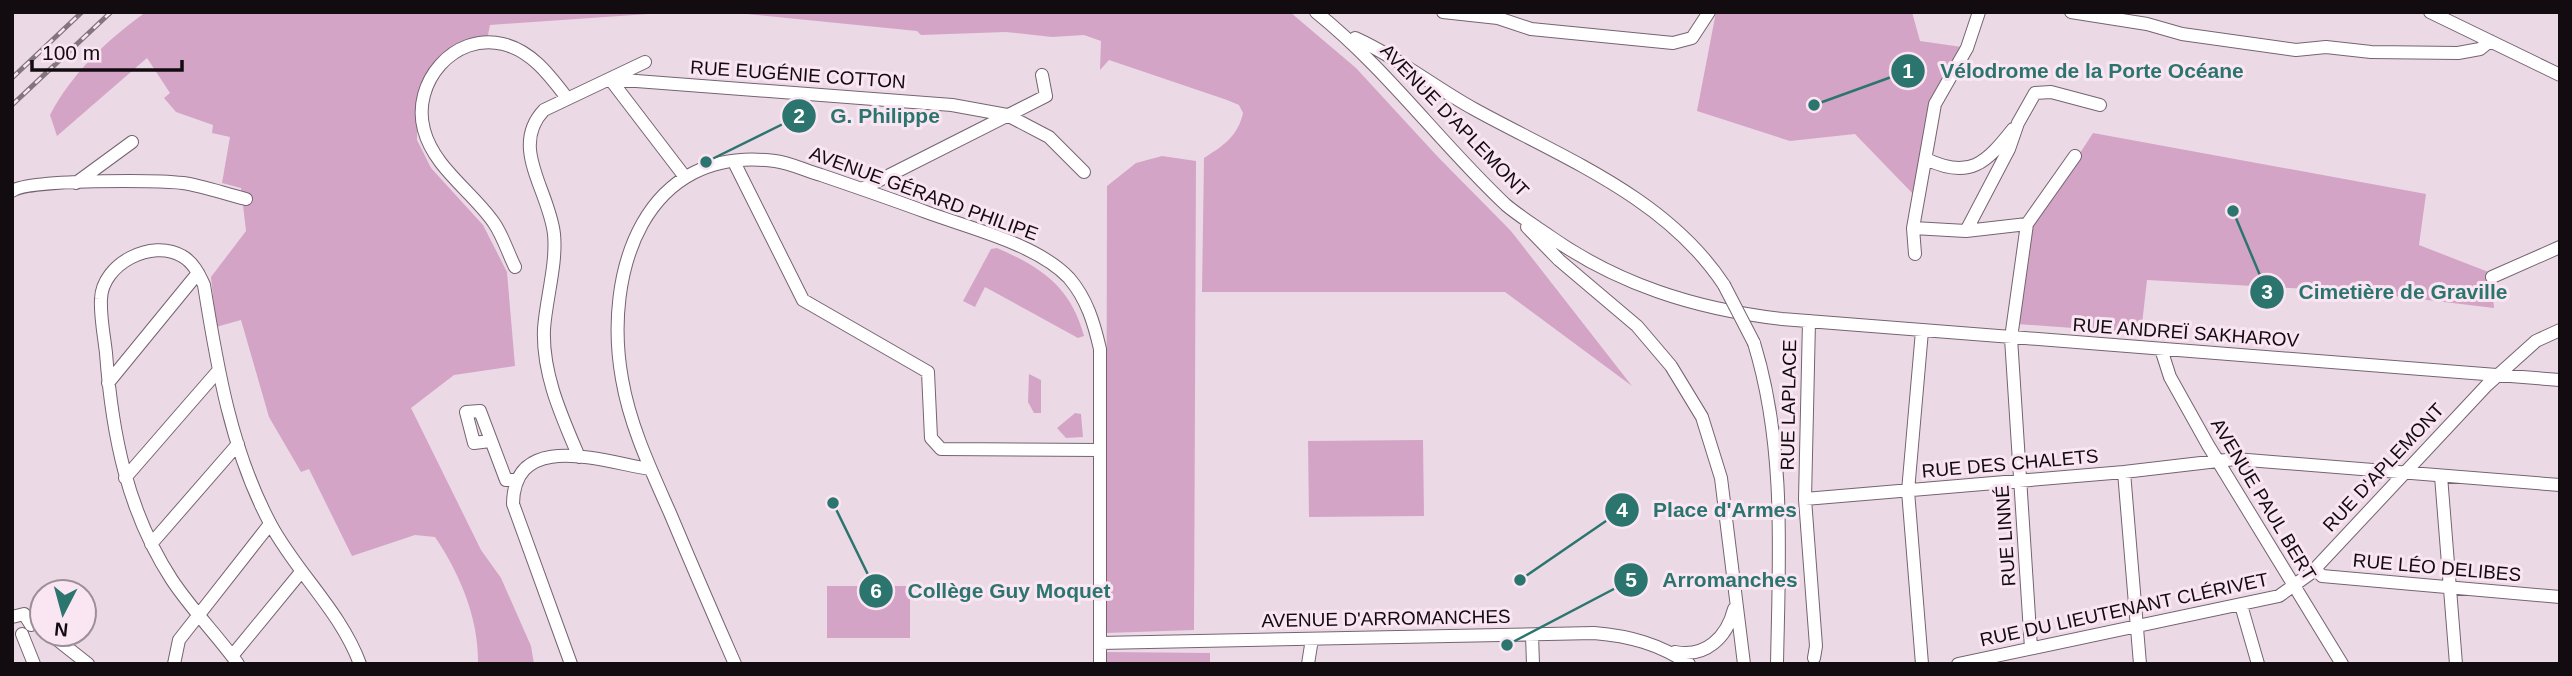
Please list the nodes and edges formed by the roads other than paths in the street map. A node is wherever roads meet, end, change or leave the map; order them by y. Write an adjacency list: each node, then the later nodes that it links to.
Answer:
1 (1316, 12): 7 (street, AVENUE D'APLEMONT)
2 (1443, 12): 3 (street)
3 (1709, 12)
4 (1979, 12): 19 (street)
5 (2071, 12): 8 (street)
6 (2430, 12): 8 (street)
7 (1342, 33): 27 (street, AVENUE D'APLEMONT); 81 (street, bridge)
8 (2490, 41): 11 (street)
9 (645, 62): 12 (street)
10 (1042, 75): 15 (street)
11 (2560, 75)
12 (610, 79): 13 (street); 15 (street, RUE EUGÉNIE COTTON); 22 (street)
13 (567, 98): 33 (street); 48 (street)
14 (2100, 105): 16 (street)
15 (1007, 115): 21 (street, RUE EUGÉNIE COTTON); 24 (street)
16 (2018, 123): 19 (street); 30 (street)
17 (132, 142): 23 (street)
18 (2075, 156): 28 (street)
19 (1926, 159): 29 (street)
20 (734, 162): 22 (street, AVENUE GÉRARD PHILIPE); 24 (street, AVENUE GÉRARD PHILIPE); 47 (street)
21 (1084, 172)
22 (685, 177): 50 (street, AVENUE GÉRARD PHILIPE)
23 (75, 184): 25 (street); 26 (street)
24 (862, 189): 47 (street, AVENUE GÉRARD PHILIPE)
25 (12, 191)
26 (246, 199)
27 (1508, 206): 36 (street, AVENUE D'APLEMONT); 67 (street)
28 (2027, 224): 30 (street); 39 (street, RUE LINNÉ)
29 (1913, 228): 30 (street); 32 (street)
30 (1966, 231)
31 (2560, 247): 35 (street)
32 (1915, 254)
33 (514, 267)
34 (198, 273): 41 (street); 44 (street); 44 (street)
35 (2492, 277)
36 (1809, 321): 38 (street, RUE ANDREÏ SAKHAROV); 59 (street, RUE LAPLACE)
37 (2560, 330): 42 (street, RUE D'APLEMONT)
38 (1922, 331): 39 (street, RUE ANDREÏ SAKHAROV); 58 (street)
39 (2011, 338): 40 (street, RUE ANDREÏ SAKHAROV); 56 (street, RUE LINNÉ)
40 (2161, 349): 42 (street, RUE ANDREÏ SAKHAROV); 49 (street, AVENUE PAUL BERT)
41 (218, 371): 46 (street); 54 (street)
42 (2498, 374): 43 (street, RUE ANDREÏ SAKHAROV); 52 (street, RUE D'APLEMONT)
43 (2560, 380)
44 (108, 383): 54 (street)
45 (490, 441): 55 (street)
46 (238, 444): 60 (street); 61 (street)
47 (1100, 450): 75 (street)
48 (579, 457): 50 (street); 55 (street)
49 (2218, 461): 51 (street, RUE DES CHALETS); 52 (street, RUE DES CHALETS); 64 (street, AVENUE PAUL BERT)
50 (650, 469): 87 (street, AVENUE GÉRARD PHILIPE)
51 (2124, 472): 56 (street, RUE DES CHALETS); 71 (street)
52 (2403, 473): 53 (street, RUE DES CHALETS); 62 (street, RUE D'APLEMONT)
53 (2441, 476): 57 (street, RUE DES CHALETS); 65 (street)
54 (125, 478): 61 (street)
55 (516, 481): 86 (street)
56 (2021, 481): 58 (street, RUE DES CHALETS); 77 (street, RUE LINNÉ)
57 (2560, 485)
58 (1908, 491): 59 (street, RUE DES CHALETS); 93 (street)
59 (1805, 499): 79 (street, RUE LAPLACE)
60 (270, 524): 63 (street); 70 (street)
61 (152, 544): 70 (street)
62 (2315, 569): 64 (street, RUE D'APLEMONT); 65 (street, RUE LÉO DELIBES)
63 (301, 572): 80 (street); 85 (street)
64 (2296, 586): 68 (street, RUE DU LIEUTENANT CLÉRIVET); 97 (street, AVENUE PAUL BERT)
65 (2450, 588): 66 (street, RUE LÉO DELIBES); 98 (street)
66 (2560, 597)
67 (1737, 602): 78 (street, AVENUE D'ARROMANCHES); 92 (street)
68 (2241, 605): 71 (street, RUE DU LIEUTENANT CLÉRIVET); 96 (street)
69 (13, 615): 72 (street)
70 (198, 616): 80 (street); 84 (street)
71 (2137, 626): 77 (street, RUE DU LIEUTENANT CLÉRIVET); 95 (street)
72 (27, 629): 82 (street)
73 (1532, 635): 74 (street, AVENUE D'ARROMANCHES); 78 (street, AVENUE D'ARROMANCHES); 90 (street)
74 (1312, 639): 75 (street, AVENUE D'ARROMANCHES); 89 (street)
75 (1100, 643): 88 (street)
76 (68, 648): 83 (street)
77 (2031, 648): 94 (street, RUE DU LIEUTENANT CLÉRIVET)
78 (1670, 651): 91 (street, AVENUE D'ARROMANCHES)
79 (1814, 658)
80 (235, 660)
81 (1779, 662)
82 (34, 664)
83 (88, 664)
84 (174, 664)
85 (360, 664)
86 (571, 664)
87 (735, 664)
88 (1100, 664)
89 (1308, 664)
90 (1533, 664)
91 (1689, 664)
92 (1744, 664)
93 (1922, 664)
94 (1958, 664)
95 (2140, 664)
96 (2258, 664)
97 (2342, 664)
98 (2456, 664)

